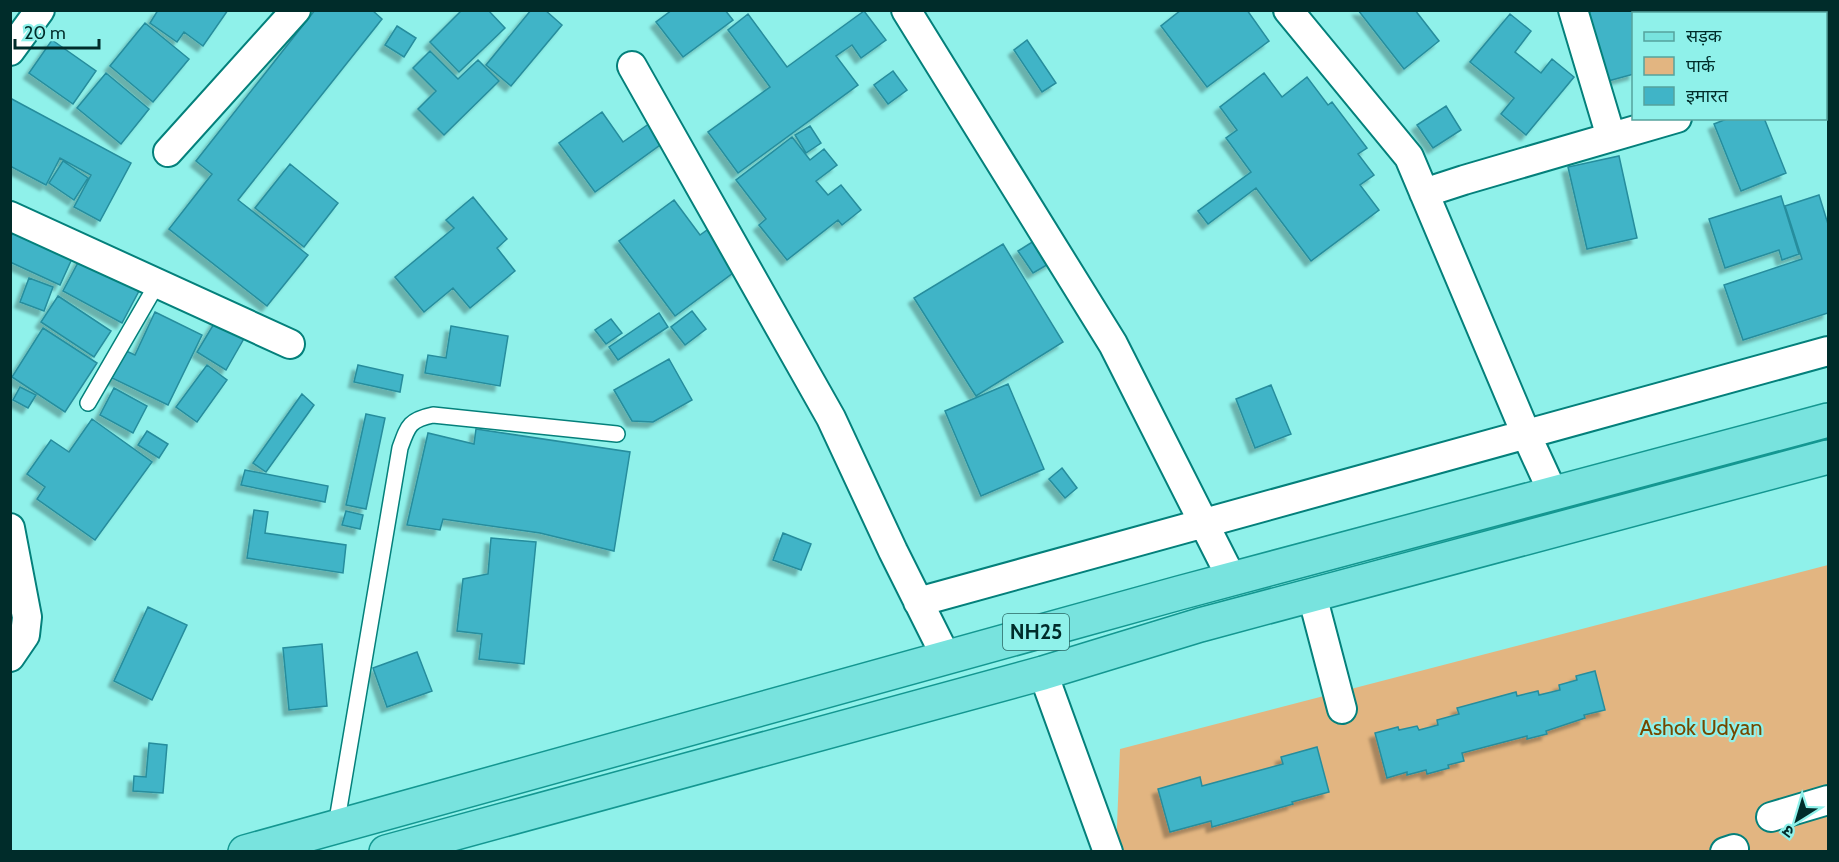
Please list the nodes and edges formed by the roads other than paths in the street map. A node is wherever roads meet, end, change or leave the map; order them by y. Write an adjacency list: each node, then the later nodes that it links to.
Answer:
1 (40, 10): 6 (street)
2 (296, 10): 10 (street)
3 (906, 10): 22 (street)
4 (1288, 10): 11 (street)
5 (1573, 10): 9 (street)
6 (10, 51)
7 (632, 66): 26 (street)
8 (1670, 120): 9 (street)
9 (1611, 137): 11 (street)
10 (168, 152)
11 (1424, 193): 19 (street)
12 (10, 216): 13 (street)
13 (157, 284): 14 (street); 16 (lane)
14 (290, 344)
15 (1828, 351): 19 (street)
16 (88, 403)
17 (1828, 420): 21 (main road, NH25)
18 (617, 434): 33 (lane)
19 (1526, 434): 21 (street); 22 (street)
20 (1828, 457): 25 (main road, NH25)
21 (1553, 493): 24 (main road, NH25)
22 (1203, 524): 24 (street); 26 (street)
23 (10, 528): 27 (street)
24 (1232, 579): 28 (main road, NH25)
25 (1312, 595): 29 (main road, NH25); 30 (street)
26 (918, 602): 28 (street)
27 (10, 657)
28 (946, 657): 33 (main road, NH25)
29 (1043, 673): 35 (main road, NH25); 36 (street)
30 (1342, 709)
31 (1828, 800): 32 (street)
32 (1771, 816)
33 (336, 826): 34 (main road, NH25)
34 (244, 852)
35 (386, 852)
36 (1108, 852)

